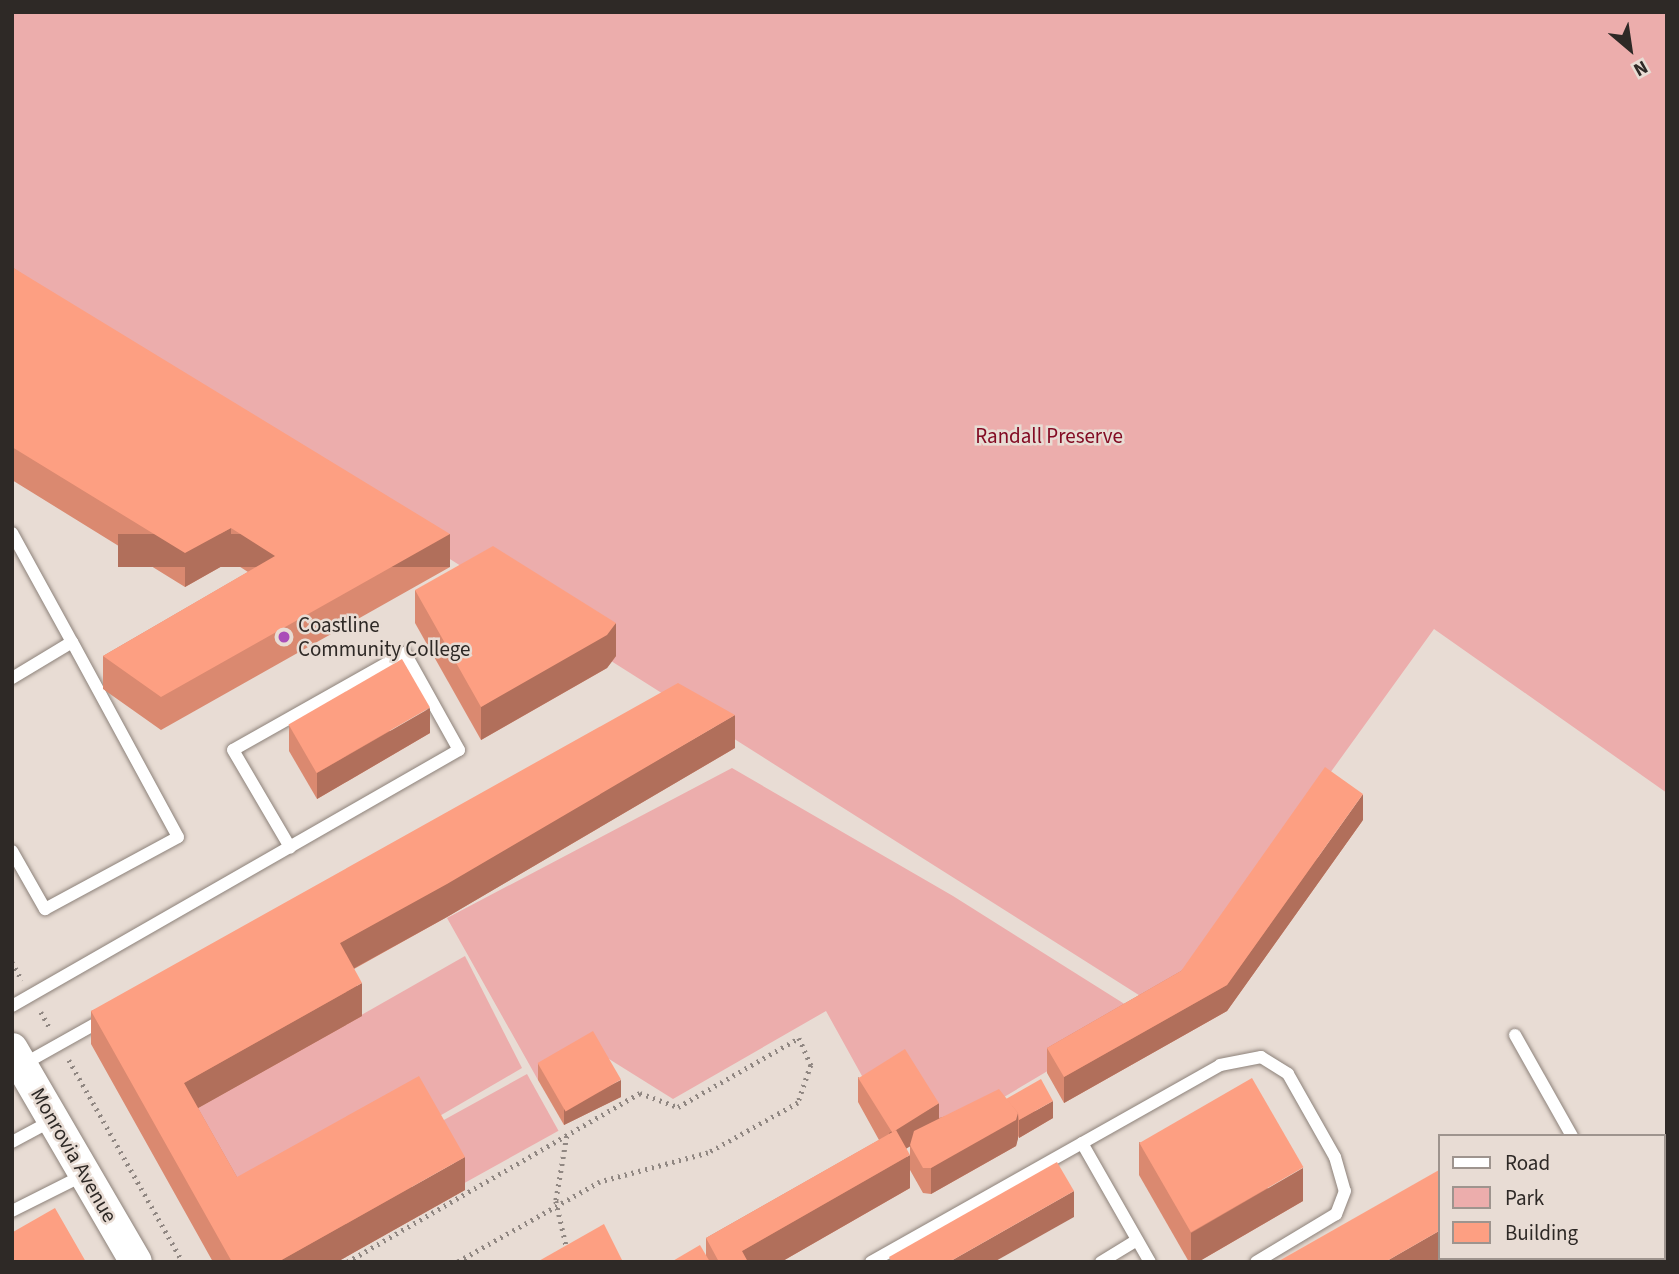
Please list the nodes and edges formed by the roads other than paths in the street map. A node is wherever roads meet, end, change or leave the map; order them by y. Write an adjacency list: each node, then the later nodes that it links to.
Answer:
1 (12, 533): 2 (lane)
2 (72, 642): 3 (lane); 5 (lane)
3 (12, 678)
4 (290, 847): 4 (lane); 6 (lane)
5 (12, 851)
6 (12, 1006)
7 (120, 1010): 9 (lane)
8 (1515, 1035): 11 (lane)
9 (17, 1057): 10 (street, Monrovia Avenue)
10 (54, 1120): 12 (lane); 14 (street, Monrovia Avenue)
11 (1571, 1134)
12 (12, 1142)
13 (1082, 1143): 16 (lane); 18 (lane); 21 (lane)
14 (85, 1174): 15 (lane); 17 (street, Monrovia Avenue)
15 (12, 1211)
16 (1138, 1240): 19 (lane); 20 (lane)
17 (136, 1262)
18 (871, 1262)
19 (1101, 1262)
20 (1150, 1262)
21 (1256, 1262)

